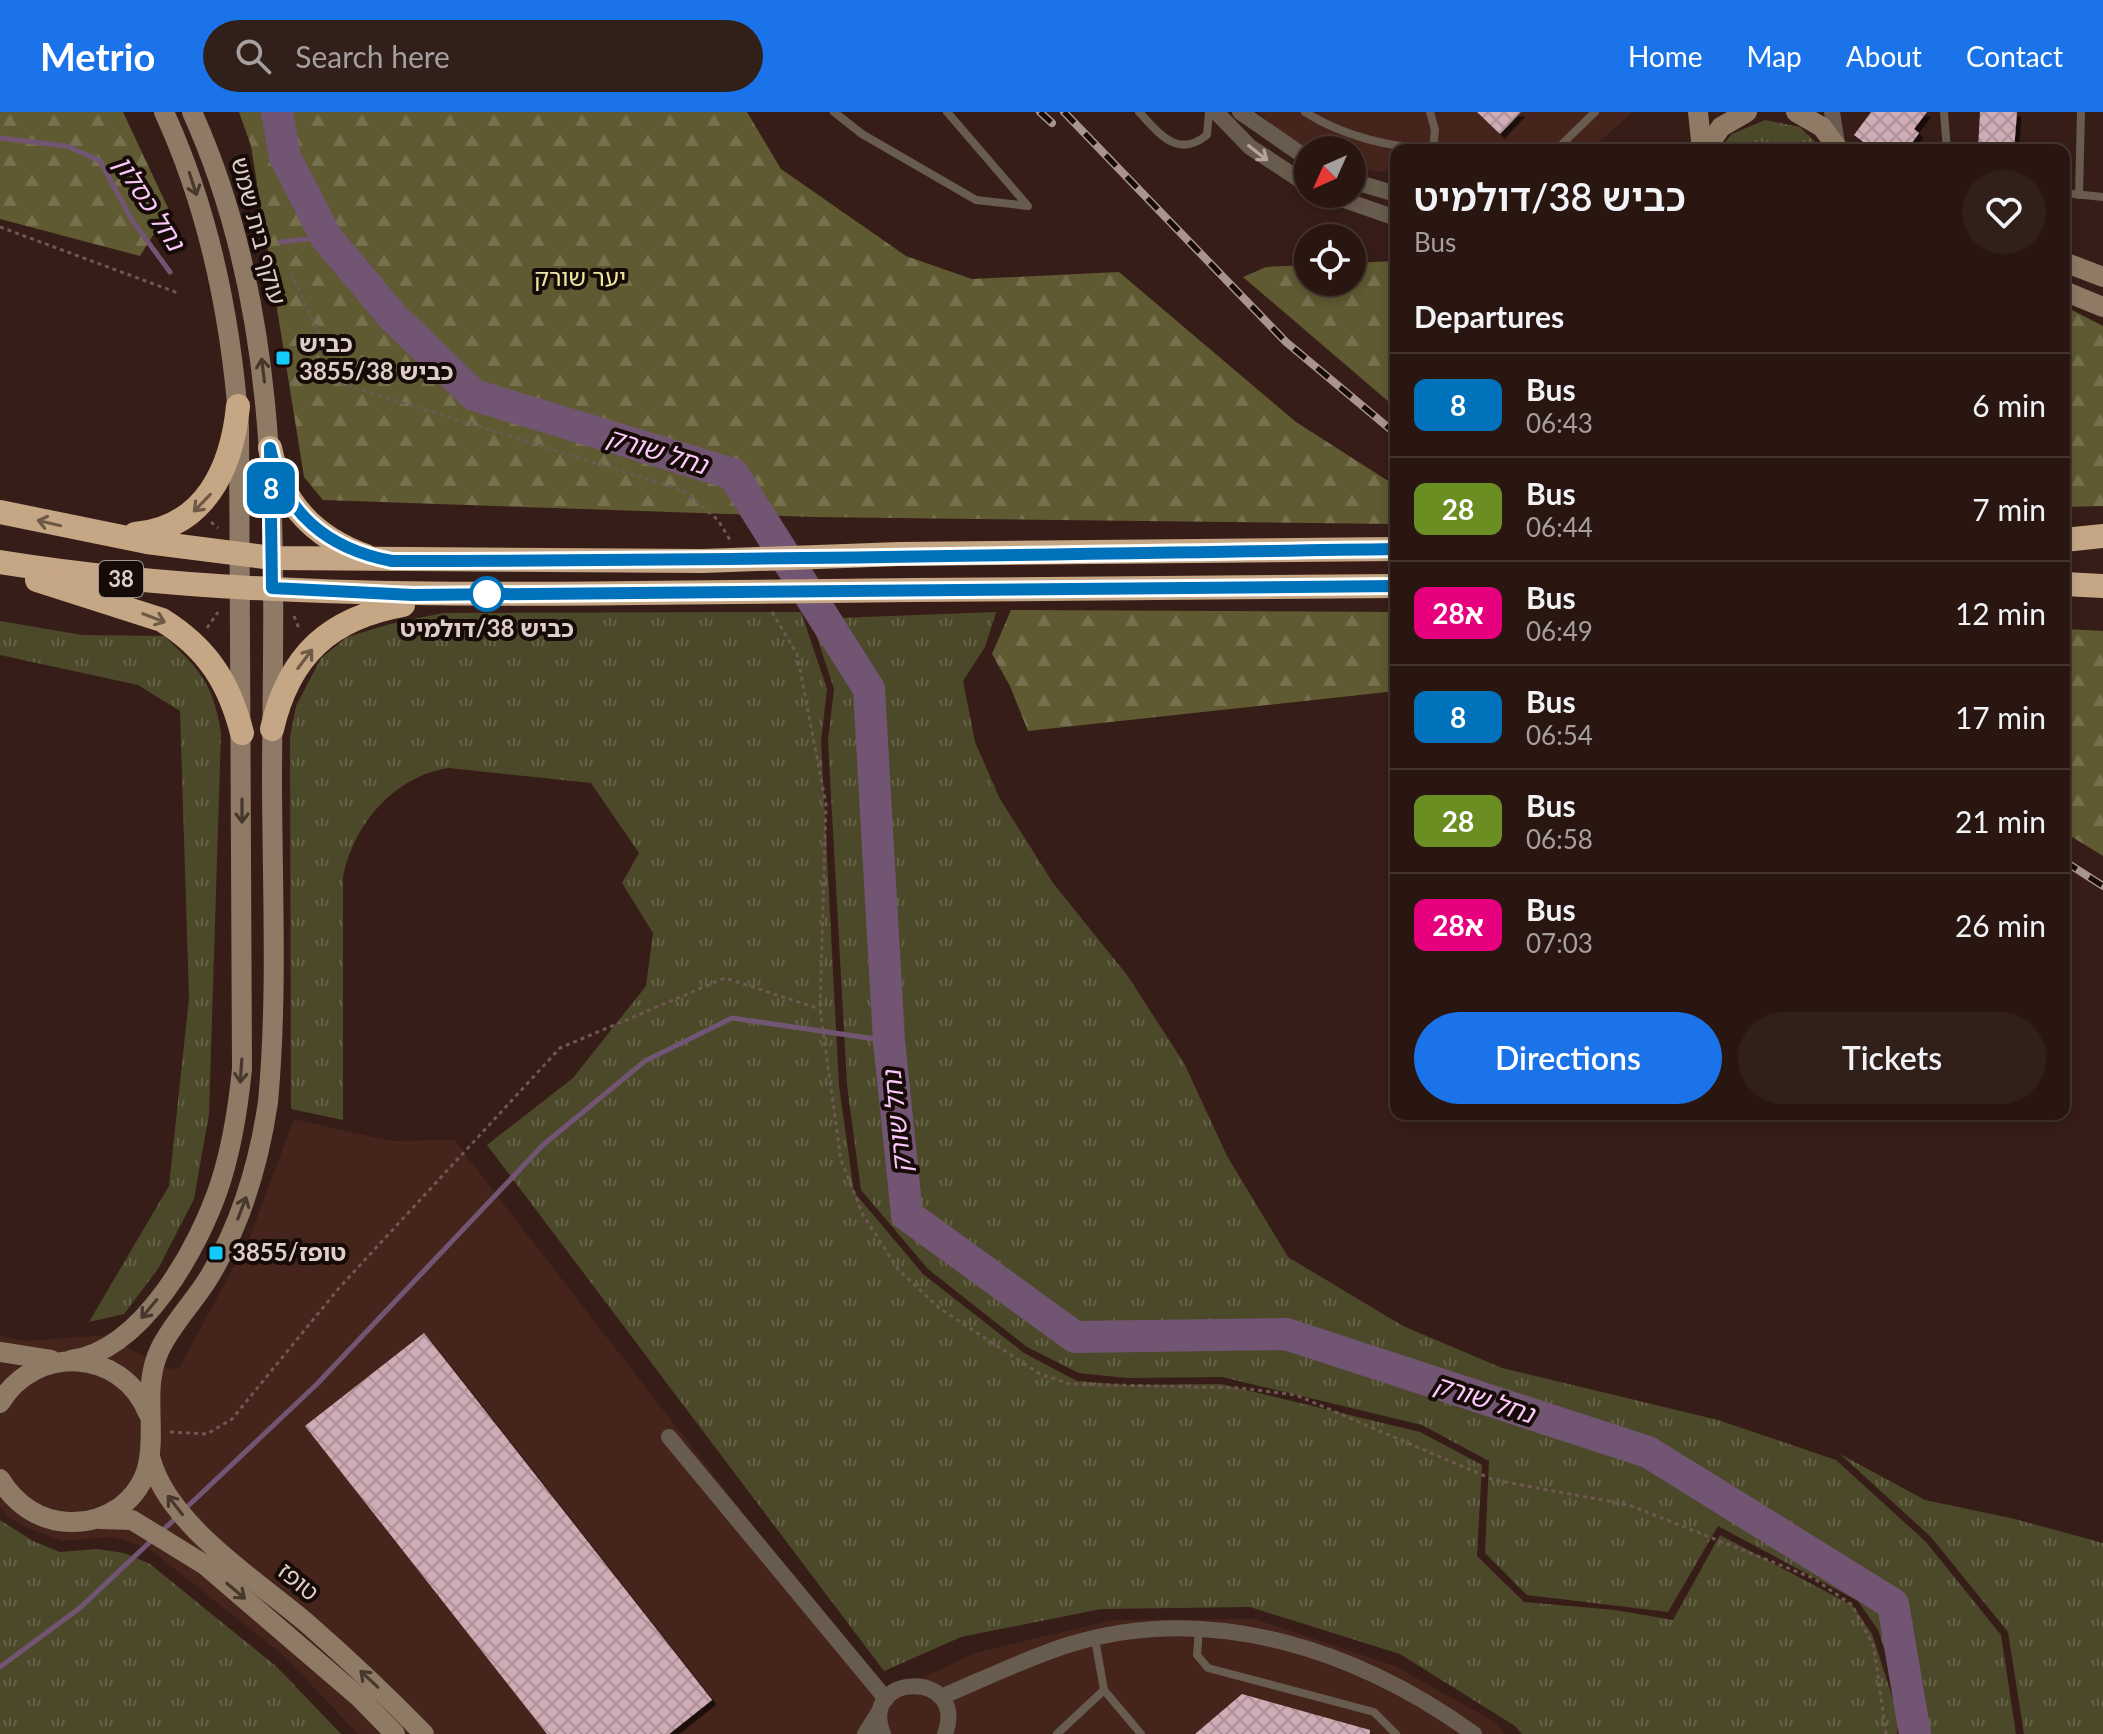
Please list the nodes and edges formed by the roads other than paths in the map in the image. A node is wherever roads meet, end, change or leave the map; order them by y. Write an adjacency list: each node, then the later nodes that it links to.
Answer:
1 (164, 112): 39 (street, עוקף בית שמש, one-way to 39)
2 (192, 112): 40 (street, עוקף בית שמש, one-way to 2)
3 (834, 112): 4 (lane)
4 (947, 112)
5 (1139, 112): 6 (lane)
6 (1209, 112)
7 (1216, 112): 27 (street, one-way to 27)
8 (1240, 112): 26 (street)
9 (1305, 112): 18 (lane)
10 (1430, 112): 19 (lane)
11 (1595, 112): 20 (lane)
12 (1698, 112): 21 (street)
13 (1747, 112): 22 (street)
14 (1796, 112): 23 (street)
15 (1832, 112): 24 (street)
16 (1944, 112): 25 (lane)
17 (2081, 112): 31 (lane)
18 (1400, 144)
19 (1434, 144)
20 (1562, 144)
21 (1702, 144)
22 (1708, 144)
23 (1835, 144)
24 (1838, 144)
25 (1947, 144)
26 (1294, 149)
27 (1294, 176)
28 (1366, 185): 29 (street)
29 (1390, 192)
30 (2070, 194): 31 (lane)
31 (2079, 195): 32 (lane)
32 (2103, 197)
33 (1366, 208): 34 (street)
34 (1390, 216)
35 (2070, 264): 36 (street)
36 (2103, 277)
37 (2070, 293): 38 (street)
38 (2103, 307)
39 (238, 406): 42 (highway, one-way to 42); 48 (street, עוקף בית שמש)
40 (270, 448): 49 (street, עוקף בית שמש); 50 (highway)
41 (0, 512): 42 (highway, 38, one-way to 41)
42 (98, 533): 48 (highway, 38)
43 (2103, 536): 44 (highway)
44 (2070, 541)
45 (2070, 543): 46 (highway)
46 (2103, 546)
47 (1390, 549): 50 (highway, 38, bridge)
48 (242, 555): 49 (highway, 38); 52 (street, עוקף בית שמש)
49 (272, 558): 50 (highway, 38); 54 (street, עוקף בית שמש)
50 (392, 561)
51 (0, 565): 52 (highway, 38); 57 (highway, one-way to 57)
52 (242, 586): 54 (highway, 38); 57 (street, עוקף בית שמש)
53 (1390, 586): 55 (highway, 38, bridge)
54 (272, 588): 55 (highway, 38); 56 (street, עוקף בית שמש)
55 (456, 595): 56 (highway, one-way to 55)
56 (272, 729): 61 (street, עוקף בית שמש, one-way to 56)
57 (242, 733): 59 (street, עוקף בית שמש, one-way to 59)
58 (0, 1352): 59 (street)
59 (65, 1360): 60 (street, עוקף בית שמש); 61 (street)
60 (0, 1403)
61 (152, 1429): 63 (street, עוקף בית שמש)
62 (669, 1437): 70 (street)
63 (151, 1460): 65 (street); 72 (street, טופז, one-way to 63)
64 (0, 1479): 65 (street, טופז)
65 (96, 1519): 71 (street, טופז, one-way to 71)
66 (1199, 1630): 67 (street); 78 (lane); 79 (street)
67 (1095, 1639): 68 (lane); 69 (street)
68 (1104, 1690): 76 (lane); 77 (lane)
69 (941, 1697): 70 (street); 75 (street)
70 (884, 1704): 73 (street); 74 (street)
71 (395, 1734)
72 (424, 1734)
73 (865, 1734)
74 (883, 1734)
75 (945, 1734)
76 (1057, 1734)
77 (1141, 1734)
78 (1396, 1734)
79 (1474, 1734)

